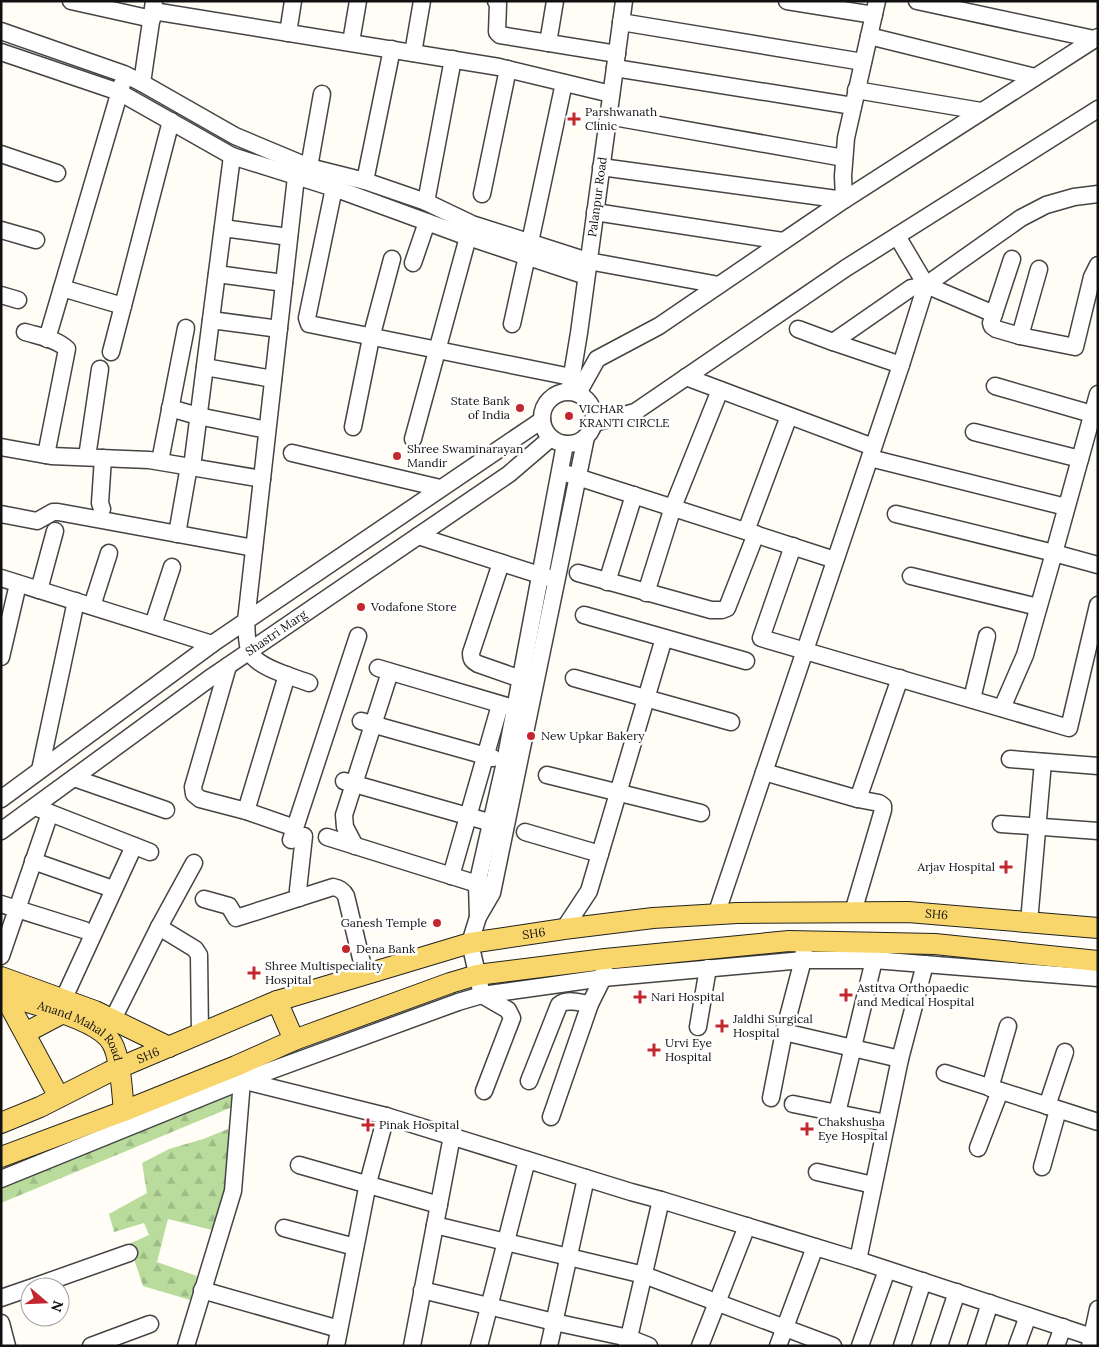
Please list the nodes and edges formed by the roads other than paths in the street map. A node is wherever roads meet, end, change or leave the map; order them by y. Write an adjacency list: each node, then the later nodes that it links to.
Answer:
1 (72, 1): 11 (street)
2 (293, 1): 14 (street)
3 (358, 1): 17 (street)
4 (422, 1): 21 (street)
5 (496, 1): 18 (street)
6 (555, 1): 18 (street)
7 (624, 1): 12 (street, Palanpur Road)
8 (787, 1): 10 (street)
9 (917, 1): 16 (street)
10 (875, 8): 15 (street)
11 (153, 11): 14 (street); 28 (street)
12 (621, 22): 23 (street, Palanpur Road); 24 (street)
13 (1, 31): 26 (street)
14 (288, 32): 17 (street)
15 (869, 36): 24 (street); 27 (street)
16 (1096, 38): 27 (street)
17 (351, 42): 19 (street)
18 (548, 43): 23 (street)
19 (392, 49): 21 (street); 44 (street)
20 (1, 52): 30 (street)
21 (413, 52): 22 (street)
22 (453, 59): 25 (street); 49 (street)
23 (616, 61): 32 (street, Palanpur Road); 33 (street)
24 (863, 62): 33 (street)
25 (508, 69): 29 (street); 46 (street)
26 (124, 74): 28 (street); 30 (street)
27 (1036, 77): 35 (street)
28 (142, 83): 42 (street)
29 (564, 83): 32 (street); 59 (street)
30 (119, 92): 37 (street); 70 (street)
31 (322, 94): 42 (street)
32 (611, 94): 36 (street, Palanpur Road)
33 (854, 98): 35 (street); 40 (street)
34 (1098, 109): 54 (street)
35 (981, 111): 48 (street)
36 (608, 116): 40 (street); 41 (street, Palanpur Road)
37 (171, 121): 39 (street); 73 (street)
38 (1, 154): 43 (street)
39 (232, 156): 42 (street); 52 (street)
40 (844, 158): 48 (street)
41 (601, 167): 48 (street); 50 (street, Palanpur Road)
42 (302, 172): 44 (street); 45 (street); 55 (street)
43 (57, 173)
44 (364, 181): 49 (street)
45 (334, 188): 51 (street); 83 (street)
46 (482, 194)
47 (1098, 194): 69 (street)
48 (844, 200): 58 (street)
49 (426, 202): 59 (street)
50 (595, 212): 58 (street); 64 (street, Palanpur Road)
51 (427, 222): 56 (street); 62 (street)
52 (223, 228): 55 (street); 66 (street)
53 (1, 230): 57 (street)
54 (897, 236): 69 (street); 91 (street)
55 (289, 237): 67 (street)
56 (468, 237): 59 (street); 86 (street)
57 (36, 240)
58 (783, 241): 68 (street)
59 (528, 249): 64 (street); 77 (street)
60 (392, 259): 83 (street)
61 (1012, 259): 75 (street)
62 (413, 263)
63 (1098, 266): 74 (street)
64 (587, 269): 68 (street); 94 (street, Palanpur Road)
65 (1038, 269): 82 (street)
66 (217, 274): 67 (street); 76 (street)
67 (284, 283): 79 (street)
68 (719, 285): 94 (street)
69 (926, 285): 75 (street); 85 (street); 88 (street)
70 (62, 288): 73 (street); 84 (street)
71 (1, 295): 72 (street)
72 (18, 300)
73 (123, 306): 87 (street)
74 (1091, 313): 82 (street)
75 (994, 314): 82 (street)
76 (211, 320): 79 (street); 89 (street)
77 (512, 324)
78 (186, 328): 97 (street)
79 (279, 329): 92 (street)
80 (798, 329): 85 (street)
81 (25, 332): 84 (street)
82 (1020, 336)
83 (371, 338): 86 (street); 102 (street)
84 (47, 339): 111 (street)
85 (833, 342): 88 (street)
86 (437, 351): 94 (street); 106 (street)
87 (111, 352)
88 (901, 365): 109 (street)
89 (205, 367): 92 (street); 99 (street)
90 (100, 369): 112 (street)
91 (686, 377): 95 (street); 104 (street)
92 (273, 379): 103 (street)
93 (995, 386): 98 (street)
94 (573, 388): 101 (street); 104 (street)
95 (720, 390): 100 (street); 121 (street)
96 (1098, 394): 98 (street)
97 (170, 408): 99 (street); 114 (street)
98 (1092, 414): 113 (street)
99 (198, 416): 103 (street); 115 (street)
100 (789, 416): 109 (street); 127 (street)
101 (542, 420): 107 (street); 119 (street)
102 (352, 427)
103 (267, 430): 118 (street)
104 (590, 430): 107 (street); 117 (street)
105 (974, 432): 113 (street)
106 (413, 439)
107 (558, 441): 116 (street); 129 (street, Shastri Marg)
108 (1, 447): 111 (street)
109 (871, 452): 122 (street); 134 (street)
110 (292, 453): 119 (street)
111 (46, 455): 112 (street)
112 (95, 458): 114 (street); 123 (street)
113 (1080, 459): 122 (street)
114 (160, 461): 115 (street)
115 (190, 467): 118 (street); 128 (street)
116 (559, 471): 117 (street); 139 (street)
117 (579, 478): 120 (street); 142 (street)
118 (262, 479): 131 (street)
119 (440, 488): 152 (street)
120 (634, 494): 121 (street); 143 (street)
121 (673, 507): 127 (street); 146 (street)
122 (1066, 507): 133 (street)
123 (102, 509)
124 (1, 514): 128 (street)
125 (896, 514): 133 (street)
126 (55, 531): 145 (street)
127 (751, 532): 130 (street); 146 (street)
128 (177, 534): 131 (street)
129 (418, 536): 135 (street); 159 (street, Shastri Marg)
130 (793, 546): 134 (street); 158 (street)
131 (254, 548): 152 (street)
132 (109, 553): 149 (street)
133 (1054, 553): 136 (street); 150 (street)
134 (835, 560): 158 (street)
135 (500, 563): 139 (street); 166 (street)
136 (1098, 565)
137 (172, 567): 153 (street)
138 (578, 573): 143 (street)
139 (540, 575): 142 (street); 166 (street)
140 (910, 576): 150 (street)
141 (1, 578): 144 (street)
142 (556, 581): 171 (street)
143 (607, 582): 146 (street)
144 (18, 584): 145 (street); 160 (street)
145 (39, 590): 147 (street)
146 (646, 593)
147 (76, 601): 149 (street); 179 (street)
148 (1098, 605): 170 (street)
149 (92, 606): 153 (street)
150 (1038, 607): 170 (street)
151 (584, 615): 156 (street)
152 (246, 621): 157 (street); 159 (street)
153 (153, 626): 157 (street)
154 (358, 636): 199 (street)
155 (986, 636): 169 (street)
156 (664, 638): 161 (street); 168 (street)
157 (212, 644): 179 (street)
158 (805, 650): 165 (street); 180 (street)
159 (249, 651): 162 (street, Shastri Marg); 163 (street)
160 (1, 657)
161 (746, 661)
162 (228, 666): 182 (street, Shastri Marg); 189 (street)
163 (287, 675): 167 (street); 189 (street)
164 (574, 678): 168 (street)
165 (900, 678): 169 (street); 186 (street)
166 (521, 679): 171 (street)
167 (309, 683)
168 (646, 698): 172 (street); 184 (street)
169 (972, 699): 170 (street)
170 (1002, 708)
171 (515, 709): 173 (street); 174 (street); 176 (street); 207 (street)
172 (731, 722)
173 (367, 723): 174 (street); 183 (street)
174 (485, 756): 176 (street); 192 (street)
175 (1010, 759): 177 (street)
176 (505, 762): 193 (street)
177 (1043, 762): 178 (street); 195 (street)
178 (1098, 766)
179 (40, 770): 185 (street)
180 (764, 772): 186 (street); 212 (street)
181 (547, 775): 184 (street)
182 (74, 778): 187 (street, Shastri Marg); 188 (street)
183 (349, 783): 192 (street); 201 (street)
184 (618, 792): 191 (street); 202 (street)
185 (1, 798)
186 (858, 799): 211 (street)
187 (34, 807): 190 (street); 196 (street, Shastri Marg)
188 (166, 810)
189 (246, 811): 199 (street)
190 (50, 813): 203 (street); 234 (street)
191 (701, 813)
192 (467, 818): 193 (street); 205 (street)
193 (492, 823): 207 (street)
194 (1001, 824): 195 (street)
195 (1038, 827): 197 (street); 213 (street)
196 (1, 831)
197 (1098, 831)
198 (525, 832): 202 (street)
199 (297, 834): 208 (street)
200 (327, 838): 201 (street)
201 (355, 846): 205 (street)
202 (600, 854): 216 (street)
203 (33, 861): 206 (street); 210 (street)
204 (194, 863): 214 (street)
205 (451, 876): 207 (street)
206 (107, 887)
207 (485, 887): 224 (street)
208 (300, 898): 209 (street); 229 (street)
209 (204, 899)
210 (9, 906): 217 (street); 218 (street)
211 (853, 912): 212 (main road, SH6); 213 (main road, SH6)
212 (716, 914): 216 (main road, SH6)
213 (1029, 922): 215 (main road, SH6)
214 (159, 927): 236 (street); 241 (street)
215 (1098, 928)
216 (564, 929): 224 (main road, SH6)
217 (84, 930)
218 (4, 936): 223 (street)
219 (1098, 939): 224 (main road)
220 (804, 951): 221 (main road, SH6); 227 (main road, SH6); 228 (street); 239 (street)
221 (874, 952): 225 (main road, SH6); 226 (street); 243 (street)
222 (1098, 952): 224 (main road)
223 (1, 956)
224 (473, 958): 227 (main road, SH6); 229 (main road, SH6); 232 (street); 235 (main road); 235 (main road, SH6)
225 (1098, 961)
226 (925, 964): 230 (street); 245 (street)
227 (604, 968): 228 (street); 232 (street); 233 (street)
228 (708, 968): 238 (street)
229 (365, 975): 235 (main road, SH6)
230 (1098, 978)
231 (2, 989): 234 (main road, Anand Mahal Road); 240 (main road)
232 (482, 995): 248 (street); 251 (street)
233 (590, 1004): 249 (street); 258 (street)
234 (64, 1006): 236 (main road, Anand Mahal Road); 240 (main road)
235 (286, 1021): 241 (main road, SH6); 248 (main road)
236 (108, 1025): 242 (main road, Anand Mahal Road); 246 (main road, Anand Mahal Road)
237 (1008, 1026): 250 (street)
238 (698, 1027)
239 (784, 1032): 243 (street); 253 (street)
240 (24, 1033): 252 (main road)
241 (200, 1034): 242 (main road, SH6)
242 (169, 1047): 246 (main road, SH6)
243 (852, 1048): 245 (street); 256 (street)
244 (1065, 1052): 255 (street)
245 (900, 1059): 262 (street)
246 (119, 1068): 252 (main road, SH6); 259 (main road, Anand Mahal Road)
247 (944, 1073): 250 (street)
248 (239, 1074): 257 (street); 259 (main road); 289 (street)
249 (529, 1081)
250 (994, 1089): 255 (street); 264 (street)
251 (484, 1091)
252 (59, 1097): 261 (main road, SH6)
253 (771, 1098)
254 (793, 1104): 256 (street)
255 (1053, 1108): 260 (street); 268 (street)
256 (837, 1113): 262 (street)
257 (386, 1116): 263 (street); 272 (street)
258 (551, 1117)
259 (125, 1120): 265 (main road); 271 (street)
260 (1098, 1122)
261 (1, 1123)
262 (886, 1123): 273 (street)
263 (452, 1136): 266 (street); 275 (street)
264 (978, 1148)
265 (1, 1156)
266 (528, 1160): 270 (street); 279 (street)
267 (299, 1165): 272 (street)
268 (1042, 1167)
269 (817, 1172): 273 (street)
270 (586, 1178): 274 (street); 283 (street)
271 (1, 1179)
272 (368, 1184): 275 (street); 280 (street)
273 (873, 1185): 284 (street)
274 (661, 1200): 277 (street); 286 (street)
275 (439, 1205): 276 (street)
276 (435, 1225): 279 (street); 290 (street)
277 (747, 1226): 281 (street); 294 (street)
278 (284, 1228): 280 (street)
279 (506, 1242): 283 (street); 296 (street)
280 (355, 1247): 305 (street)
281 (815, 1247): 284 (street); 302 (street)
282 (129, 1253): 287 (street)
283 (568, 1258): 286 (street); 299 (street)
284 (858, 1260): 285 (street)
285 (887, 1270): 288 (street); 317 (street)
286 (644, 1274): 294 (street); 306 (street)
287 (62, 1277)
288 (923, 1281): 292 (street); 318 (street)
289 (202, 1290): 305 (street); 309 (street)
290 (422, 1290): 296 (street); 310 (street)
291 (20, 1292): 293 (street)
292 (957, 1292): 295 (street); 319 (street)
293 (1, 1298)
294 (716, 1302): 302 (street); 314 (street)
295 (990, 1303): 298 (street); 320 (street)
296 (489, 1306): 299 (street); 311 (street)
297 (1098, 1309): 304 (street)
298 (1028, 1316): 303 (street); 321 (street)
299 (554, 1322): 306 (street); 312 (street)
300 (1, 1323): 307 (street)
301 (150, 1324): 308 (street)
302 (784, 1327): 315 (street); 316 (street)
303 (1063, 1327): 304 (street); 322 (street)
304 (1093, 1340)
305 (340, 1341)
306 (628, 1342): 313 (street)
307 (7, 1346)
308 (91, 1346)
309 (186, 1346)
310 (412, 1346)
311 (479, 1346)
312 (549, 1346)
313 (649, 1346)
314 (700, 1346)
315 (778, 1346)
316 (833, 1346)
317 (860, 1346)
318 (902, 1346)
319 (939, 1346)
320 (976, 1346)
321 (1017, 1346)
322 (1056, 1346)

